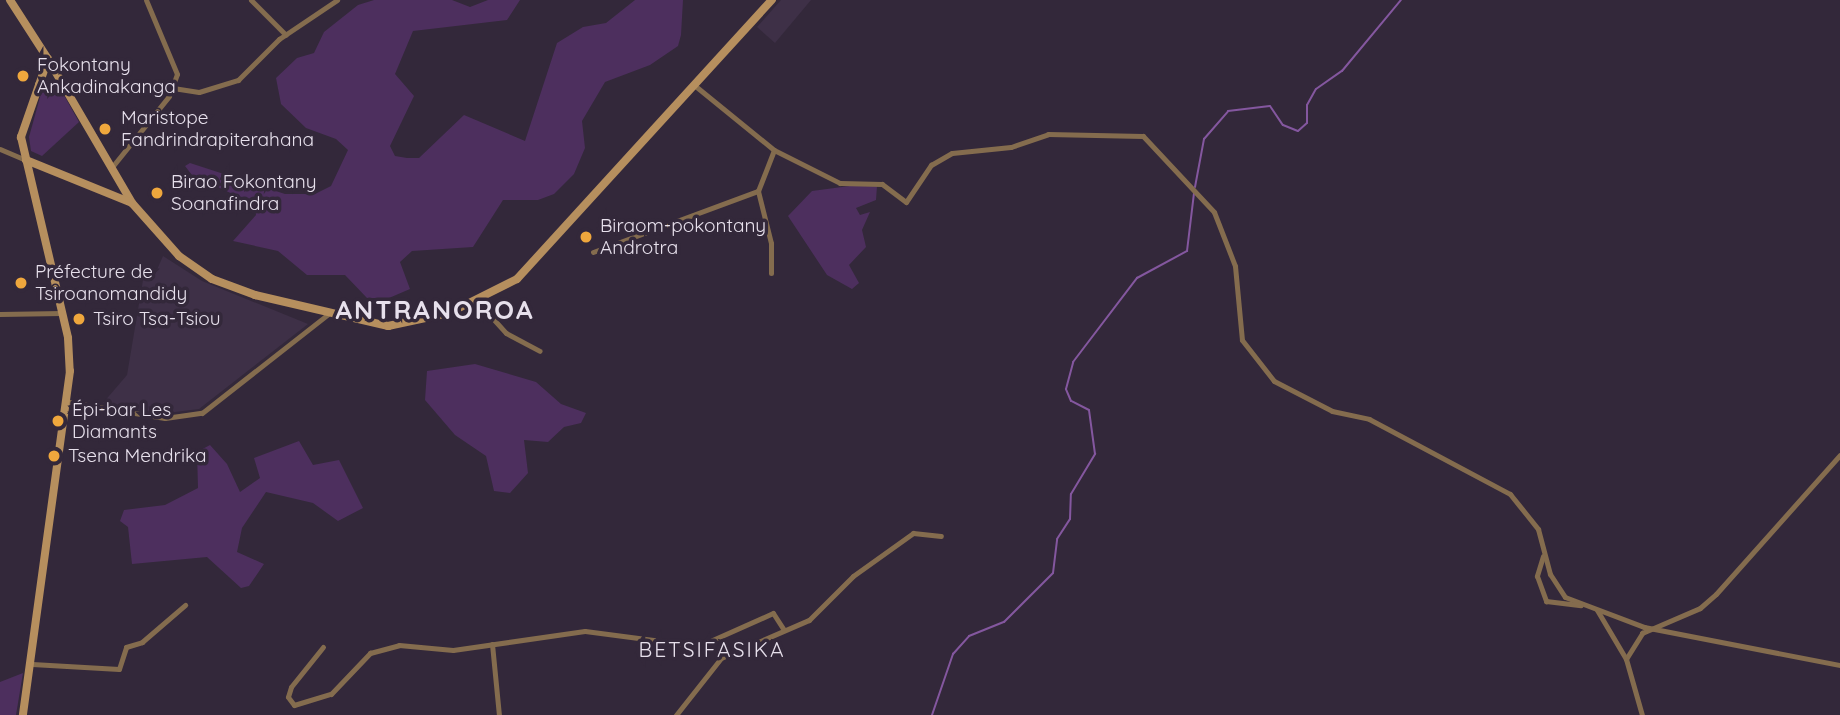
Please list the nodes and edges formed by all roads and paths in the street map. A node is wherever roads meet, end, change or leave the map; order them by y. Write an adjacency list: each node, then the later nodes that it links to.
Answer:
1 (10, 0): 7 (street)
2 (146, 0): 11 (street)
3 (251, 0): 6 (street)
4 (337, 0): 6 (street)
5 (772, 0): 10 (street)
6 (286, 35): 11 (street)
7 (48, 59): 8 (street); 9 (street)
8 (39, 85): 9 (street); 14 (street)
9 (63, 85): 15 (street)
10 (694, 85): 13 (street); 20 (street)
11 (173, 88): 15 (street)
12 (0, 149): 14 (street)
13 (774, 149): 16 (street); 28 (street)
14 (26, 160): 17 (street); 21 (street)
15 (111, 168): 17 (street)
16 (758, 191): 18 (street); 19 (street)
17 (132, 203): 23 (street)
18 (593, 252)
19 (771, 273)
20 (477, 301): 23 (street); 24 (street)
21 (62, 313): 22 (street); 25 (street)
22 (0, 314)
23 (327, 315): 25 (street)
24 (540, 351)
25 (69, 402): 37 (street)
26 (1840, 455): 32 (street)
27 (941, 536): 33 (street)
28 (1544, 552): 29 (street); 29 (street)
29 (1584, 605): 31 (street)
30 (185, 606): 37 (street)
31 (1597, 610): 32 (street); 36 (street)
32 (1655, 629): 36 (street); 38 (street)
33 (784, 630): 34 (street); 41 (street)
34 (492, 644): 35 (street); 40 (street)
35 (323, 647)
36 (1626, 659): 42 (street)
37 (32, 664): 39 (street)
38 (1840, 664)
39 (23, 715)
40 (499, 715)
41 (676, 715)
42 (1642, 715)

